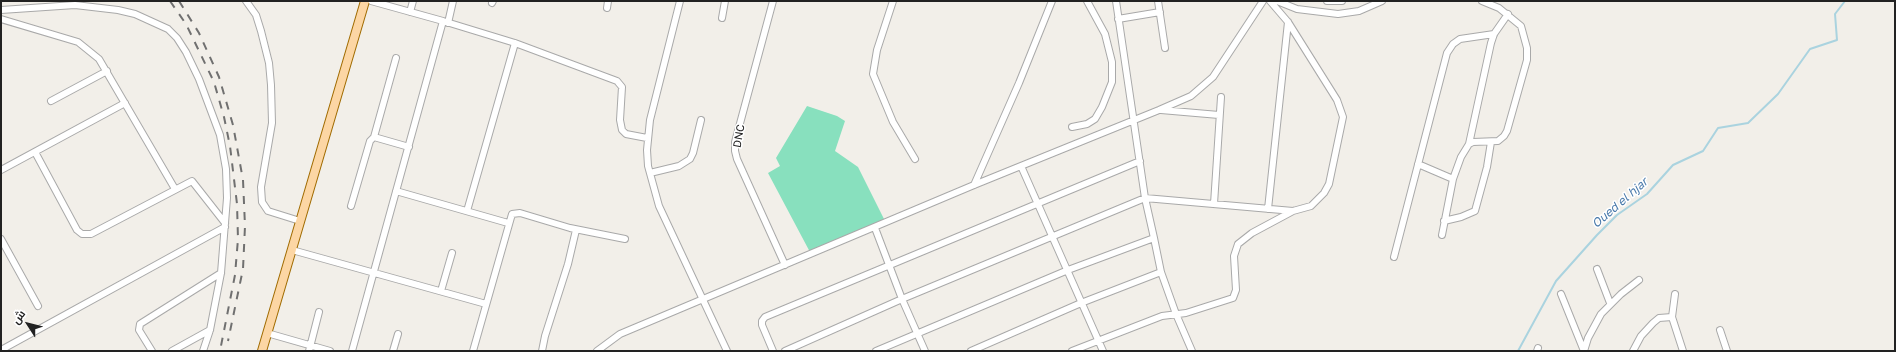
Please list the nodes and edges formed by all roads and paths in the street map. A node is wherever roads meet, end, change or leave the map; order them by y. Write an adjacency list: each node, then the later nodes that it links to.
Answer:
1 (365, 1): 68 (main road)
2 (371, 1): 24 (street)
3 (413, 1): 24 (street)
4 (454, 1): 30 (street)
5 (608, 1): 22 (street)
6 (680, 1): 46 (street)
7 (725, 1): 27 (street)
8 (773, 1): 83 (street, DNC)
9 (893, 1): 51 (street)
10 (1052, 1): 58 (street)
11 (1087, 1): 44 (street)
12 (1116, 1): 28 (street)
13 (1158, 1): 25 (street)
14 (1263, 1): 40 (street)
15 (1270, 1): 31 (street)
16 (1277, 1): 19 (street)
17 (1327, 1): 18 (street)
18 (1342, 1)
19 (1382, 1)
20 (1482, 1): 26 (street)
21 (248, 2): 68 (street)
22 (607, 8)
23 (1, 10): 71 (street)
24 (410, 12): 30 (street)
25 (1160, 12): 28 (street); 34 (street)
26 (1508, 14): 32 (street); 47 (street)
27 (722, 18)
28 (1118, 18): 42 (street)
29 (1, 19): 36 (street)
30 (445, 22): 33 (street); 49 (street)
31 (1288, 22): 65 (street); 67 (street)
32 (1494, 34): 48 (street); 53 (street)
33 (515, 43): 46 (street); 66 (street)
34 (1165, 48)
35 (396, 58): 45 (street)
36 (107, 71): 38 (street); 39 (street)
37 (1221, 97): 41 (street)
38 (51, 101)
39 (125, 103): 50 (street); 59 (street)
40 (1159, 110): 41 (street); 42 (street)
41 (1219, 116): 62 (street)
42 (1134, 119): 52 (street); 54 (street)
43 (700, 120): 56 (street)
44 (1072, 126)
45 (374, 137): 49 (street); 64 (street)
46 (648, 138): 56 (street)
47 (1491, 142): 48 (street); 69 (street)
48 (1469, 144): 57 (street)
49 (409, 146): 60 (street)
50 (35, 152): 55 (street); 59 (street)
51 (915, 159)
52 (1140, 162): 61 (street); 63 (street)
53 (1418, 164): 57 (street); 81 (street)
54 (1021, 166): 58 (street); 63 (street)
55 (1, 170)
56 (650, 173): 94 (street)
57 (1453, 179): 69 (street)
58 (974, 185): 72 (street)
59 (175, 190): 71 (street)
60 (396, 191): 66 (street); 88 (street)
61 (1145, 198): 62 (street); 75 (street); 76 (street)
62 (1214, 204): 65 (street)
63 (1038, 205): 75 (street); 82 (street)
64 (351, 206)
65 (1268, 209): 67 (street)
66 (467, 211): 70 (street)
67 (1293, 211): 100 (street)
68 (300, 221): 79 (main road)
69 (1444, 221): 74 (street)
70 (508, 223): 73 (street); 97 (street)
71 (225, 225): 87 (street); 109 (street)
72 (875, 228): 82 (street); 83 (street)
73 (576, 230): 78 (street); 118 (street)
74 (1442, 235)
75 (1052, 237): 85 (street); 93 (street)
76 (1154, 238): 85 (street); 86 (street)
77 (1, 239): 98 (street)
78 (625, 239)
79 (292, 250): 88 (street); 104 (main road)
80 (452, 253): 90 (street)
81 (1394, 257)
82 (888, 265): 93 (street); 121 (street)
83 (785, 266): 94 (street)
84 (1597, 269): 96 (street)
85 (1068, 270): 95 (street); 105 (street)
86 (1161, 272): 95 (street); 100 (street)
87 (221, 273): 102 (street); 110 (street)
88 (374, 273): 90 (street); 115 (street)
89 (1639, 280): 96 (street)
90 (441, 291): 97 (street)
91 (1561, 294): 129 (street)
92 (1675, 294): 101 (street)
93 (902, 299): 105 (street); 122 (street)
94 (703, 300): 119 (street); 120 (street)
95 (1081, 303): 107 (street); 125 (street)
96 (1610, 303): 129 (street)
97 (486, 304): 117 (street)
98 (38, 306)
99 (319, 312): 108 (street)
100 (1176, 314): 107 (street); 128 (street)
101 (1672, 316): 130 (street); 131 (street)
102 (210, 330): 111 (street); 112 (street)
103 (1720, 330): 132 (street)
104 (267, 333): 108 (street); 113 (main road)
105 (916, 333): 123 (street); 124 (street)
106 (398, 334): 116 (street)
107 (1098, 340): 126 (street); 127 (street)
108 (310, 348): 114 (street)
109 (1, 350)
110 (152, 351)
111 (172, 351)
112 (203, 351)
113 (262, 351)
114 (330, 351)
115 (352, 351)
116 (393, 351)
117 (473, 351)
118 (542, 351)
119 (597, 351)
120 (727, 351)
121 (772, 351)
122 (785, 351)
123 (876, 351)
124 (925, 351)
125 (971, 351)
126 (1072, 351)
127 (1103, 351)
128 (1192, 351)
129 (1584, 351)
130 (1634, 351)
131 (1683, 351)
132 (1727, 351)

